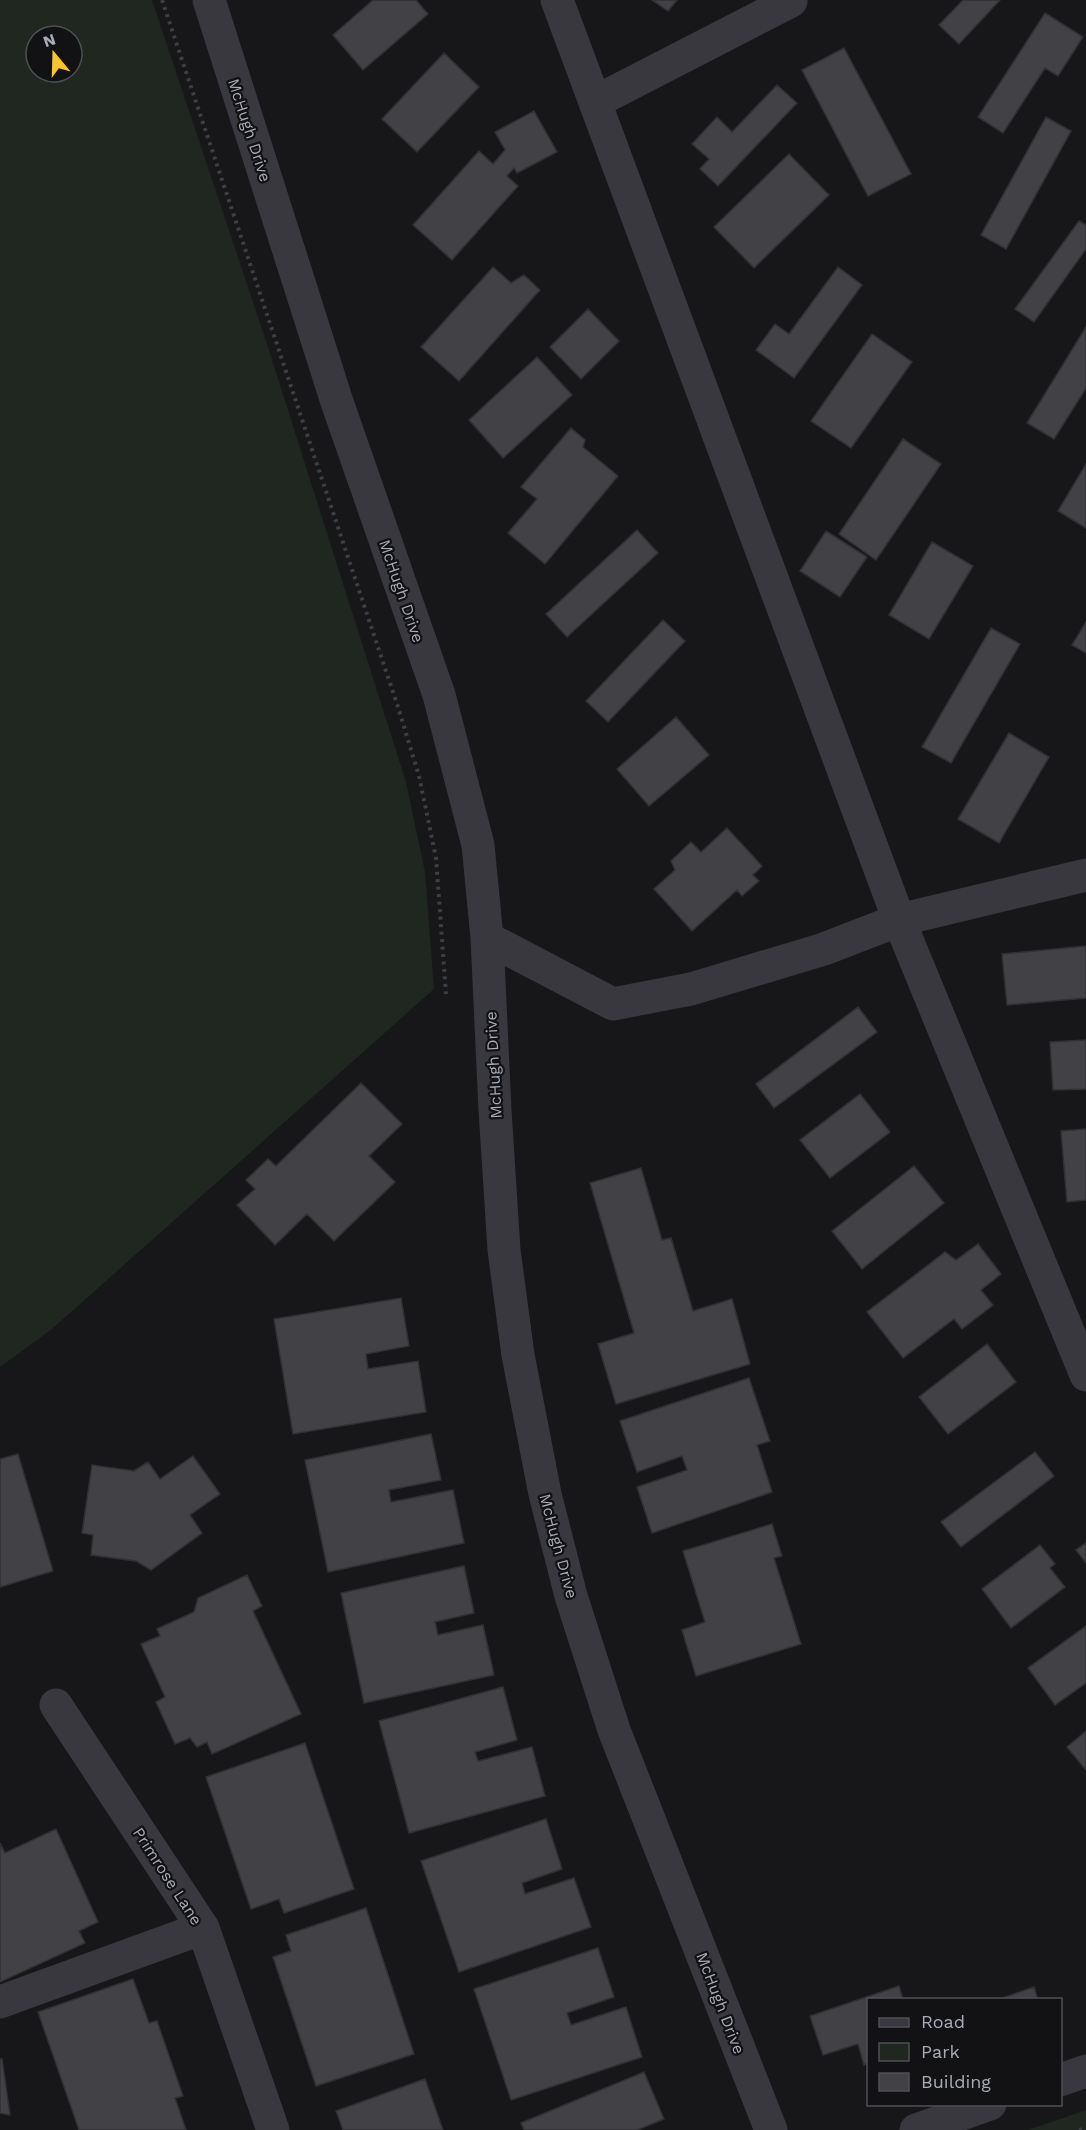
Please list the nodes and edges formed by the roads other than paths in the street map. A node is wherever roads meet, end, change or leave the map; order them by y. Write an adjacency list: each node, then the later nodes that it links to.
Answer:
1 (209, 0): 7 (street, McHugh Drive)
2 (557, 0): 4 (street)
3 (791, 1): 4 (street)
4 (595, 102): 6 (street)
5 (1086, 875): 6 (street)
6 (899, 920): 7 (street); 8 (street)
7 (487, 938): 16 (street, McHugh Drive)
8 (1086, 1375)
9 (56, 1706): 10 (street, Primrose Lane)
10 (203, 1928): 11 (street); 15 (street, Primrose Lane)
11 (0, 2002)
12 (1086, 2071): 13 (street)
13 (1062, 2079)
14 (984, 2106): 17 (street)
15 (273, 2130)
16 (771, 2130)
17 (916, 2130)

